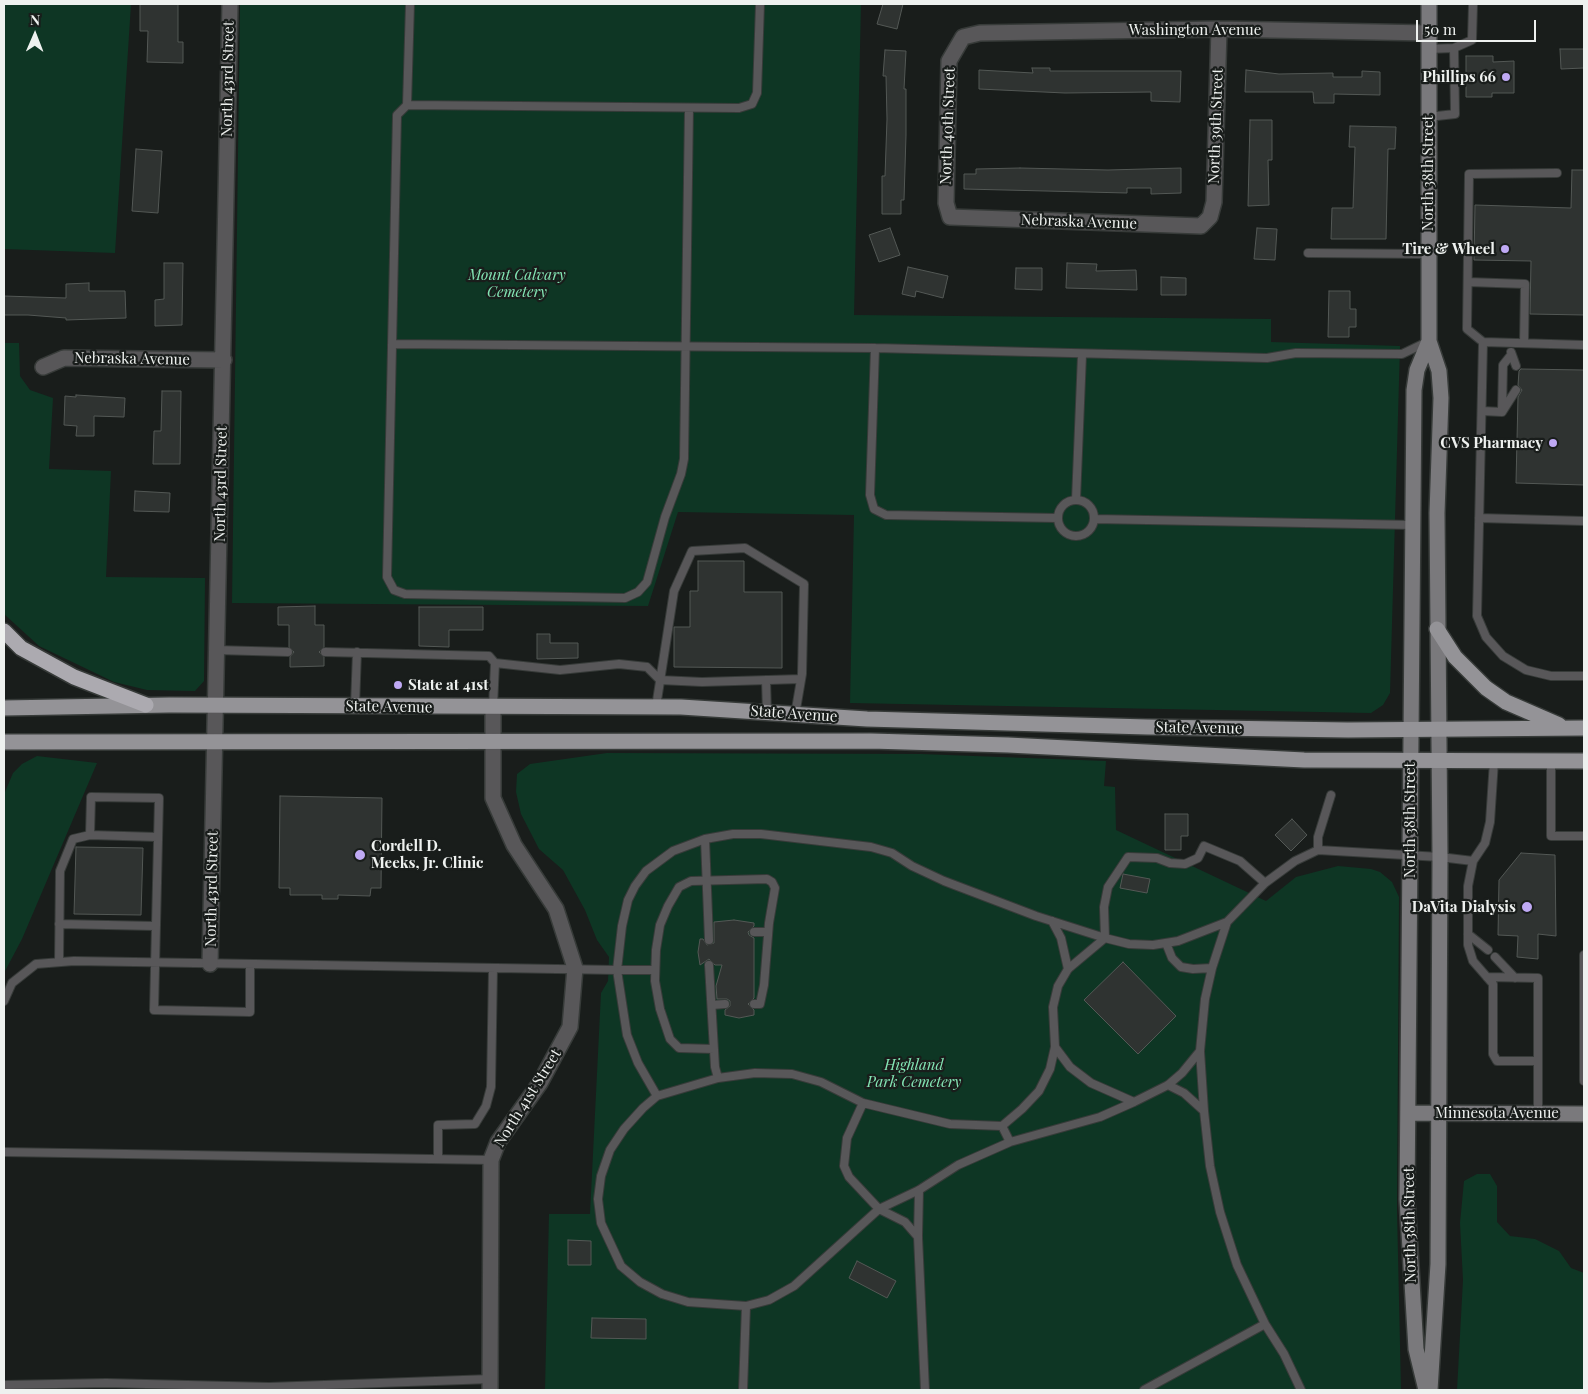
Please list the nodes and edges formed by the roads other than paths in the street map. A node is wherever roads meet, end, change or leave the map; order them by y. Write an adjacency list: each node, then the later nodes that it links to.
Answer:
1 (230, 4): 30 (street, North 43rd Street)
2 (410, 4): 11 (lane)
3 (760, 4): 12 (lane)
4 (1429, 4): 7 (main road, North 38th Street)
5 (1472, 4): 9 (lane)
6 (1219, 29): 7 (street, Washington Avenue); 8 (street, Washington Avenue); 16 (street, North 39th Street)
7 (1428, 33): 10 (main road, North 38th Street)
8 (963, 37): 15 (street, North 40th Street)
9 (1454, 48): 10 (lane); 13 (lane)
10 (1428, 49): 13 (main road, North 38th Street)
11 (407, 105): 12 (lane); 24 (lane)
12 (689, 108): 26 (lane)
13 (1428, 116): 18 (main road, North 38th Street)
14 (1557, 172): 19 (lane)
15 (950, 217): 16 (street, Nebraska Avenue)
16 (1207, 221)
17 (1308, 253): 18 (lane)
18 (1428, 254): 20 (main road, North 38th Street)
19 (1468, 282): 21 (lane); 23 (lane)
20 (1428, 341): 28 (lane); 41 (main road, North 38th Street); 42 (main road, North 38th Street)
21 (1483, 342): 22 (lane); 34 (lane)
22 (1511, 343): 23 (lane); 29 (lane)
23 (1524, 343): 25 (lane)
24 (392, 344): 26 (lane); 26 (lane)
25 (1584, 345)
26 (685, 346): 27 (lane)
27 (874, 348): 28 (lane); 37 (lane)
28 (1082, 354): 36 (lane)
29 (1510, 355): 31 (lane); 35 (lane)
30 (224, 360): 32 (street, Nebraska Avenue); 44 (street, North 43rd Street)
31 (1516, 366)
32 (43, 367)
33 (1516, 390): 35 (lane)
34 (1482, 411): 35 (lane); 38 (lane)
35 (1502, 412)
36 (1076, 500): 37 (lane); 39 (lane)
37 (1058, 518): 39 (lane)
38 (1479, 518): 40 (lane); 49 (lane)
39 (1094, 519): 41 (lane)
40 (1584, 521)
41 (1414, 525): 64 (main road, North 38th Street)
42 (1438, 629): 61 (main road); 63 (main road, North 38th Street)
43 (4, 631): 54 (highway)
44 (216, 650): 45 (lane); 53 (street, North 43rd Street)
45 (288, 652)
46 (324, 652): 47 (lane)
47 (357, 652): 48 (lane); 55 (lane)
48 (495, 663): 51 (lane); 58 (lane)
49 (1584, 676)
50 (802, 679): 51 (lane); 52 (lane); 60 (lane)
51 (660, 680): 52 (lane); 56 (lane)
52 (766, 680): 59 (lane)
53 (215, 705): 54 (main road, State Avenue); 55 (main road, State Avenue); 67 (street, North 43rd Street)
54 (146, 706): 57 (main road, State Avenue)
55 (355, 706): 58 (main road, State Avenue)
56 (656, 707): 58 (main road, State Avenue); 59 (main road, State Avenue)
57 (4, 708)
58 (493, 708): 65 (street, North 41st Street)
59 (767, 713): 60 (main road, State Avenue)
60 (795, 715): 64 (main road, State Avenue)
61 (1568, 728): 62 (main road, State Avenue); 63 (main road, State Avenue)
62 (1584, 728)
63 (1438, 729): 64 (main road, State Avenue); 71 (main road, North 38th Street)
64 (1410, 730): 68 (main road, North 38th Street)
65 (494, 741): 67 (main road, State Avenue); 68 (main road, State Avenue); 103 (street, North 41st Street)
66 (4, 742): 67 (main road, State Avenue)
67 (214, 743): 99 (street, North 43rd Street)
68 (1411, 760): 71 (main road, State Avenue); 79 (main road, North 38th Street)
69 (1494, 760): 70 (main road, State Avenue); 71 (main road, State Avenue); 81 (lane)
70 (1551, 760): 72 (main road, State Avenue); 75 (lane)
71 (1439, 761): 80 (main road, North 38th Street)
72 (1584, 761)
73 (1332, 795): 78 (lane)
74 (90, 835): 76 (lane); 76 (lane); 86 (lane)
75 (1584, 836)
76 (157, 837): 87 (lane)
77 (705, 839): 82 (lane); 84 (lane); 106 (lane)
78 (1318, 850): 79 (lane); 83 (lane)
79 (1410, 855): 80 (lane); 126 (main road, North 38th Street)
80 (1440, 857): 81 (lane); 125 (main road, North 38th Street)
81 (1473, 861): 90 (lane)
82 (707, 880): 89 (lane); 92 (lane); 107 (lane)
83 (1265, 883): 85 (lane); 91 (lane)
84 (1052, 921): 91 (lane); 105 (lane)
85 (1227, 922): 93 (lane); 104 (lane)
86 (59, 924): 87 (lane); 97 (lane)
87 (155, 926): 98 (lane)
88 (754, 932): 89 (lane)
89 (768, 932): 113 (lane)
90 (1468, 934): 94 (lane); 108 (lane)
91 (1104, 938): 93 (lane); 105 (lane)
92 (709, 940)
93 (1166, 943): 104 (lane)
94 (1488, 950)
95 (1584, 955): 119 (lane)
96 (1495, 957): 109 (lane)
97 (59, 962): 98 (lane); 110 (lane)
98 (154, 963): 99 (lane); 100 (lane)
99 (210, 964): 100 (lane)
100 (250, 965): 102 (lane)
101 (710, 965): 111 (lane)
102 (494, 968): 103 (lane); 132 (lane)
103 (575, 968): 106 (lane); 133 (street, North 41st Street)
104 (1212, 968): 116 (lane)
105 (1068, 969): 114 (lane)
106 (617, 970): 107 (lane); 121 (lane)
107 (655, 970): 115 (lane)
108 (1487, 977): 109 (lane); 117 (lane)
109 (1515, 978): 117 (lane)
110 (4, 1001)
111 (712, 1004): 112 (lane); 115 (lane)
112 (725, 1004)
113 (754, 1004)
114 (1055, 1047): 122 (lane); 129 (lane)
115 (714, 1050): 118 (lane)
116 (1200, 1051): 120 (lane); 124 (lane)
117 (1538, 1061): 127 (lane)
118 (718, 1078): 121 (lane); 123 (lane)
119 (1584, 1080)
120 (1168, 1085): 122 (lane); 124 (lane)
121 (657, 1096): 137 (lane)
122 (1134, 1102): 130 (lane)
123 (863, 1103): 129 (lane); 135 (lane)
124 (1204, 1111): 138 (lane)
125 (1438, 1113): 126 (main road, Minnesota Avenue); 127 (main road, Minnesota Avenue); 146 (main road, North 38th Street)
126 (1410, 1114): 145 (main road, North 38th Street)
127 (1538, 1114): 128 (main road, Minnesota Avenue)
128 (1584, 1114)
129 (1002, 1126): 130 (lane)
130 (1010, 1142): 134 (lane)
131 (4, 1152): 132 (lane)
132 (438, 1159): 133 (lane)
133 (490, 1160): 140 (street, North 41st Street)
134 (918, 1190): 135 (lane); 136 (lane)
135 (879, 1209): 136 (lane); 137 (lane)
136 (918, 1237): 142 (lane)
137 (746, 1306): 141 (lane)
138 (1265, 1324): 143 (lane); 144 (lane)
139 (4, 1385): 140 (lane)
140 (490, 1385)
141 (743, 1390)
142 (925, 1390)
143 (1144, 1390)
144 (1301, 1390)
145 (1426, 1390)
146 (1430, 1390)

